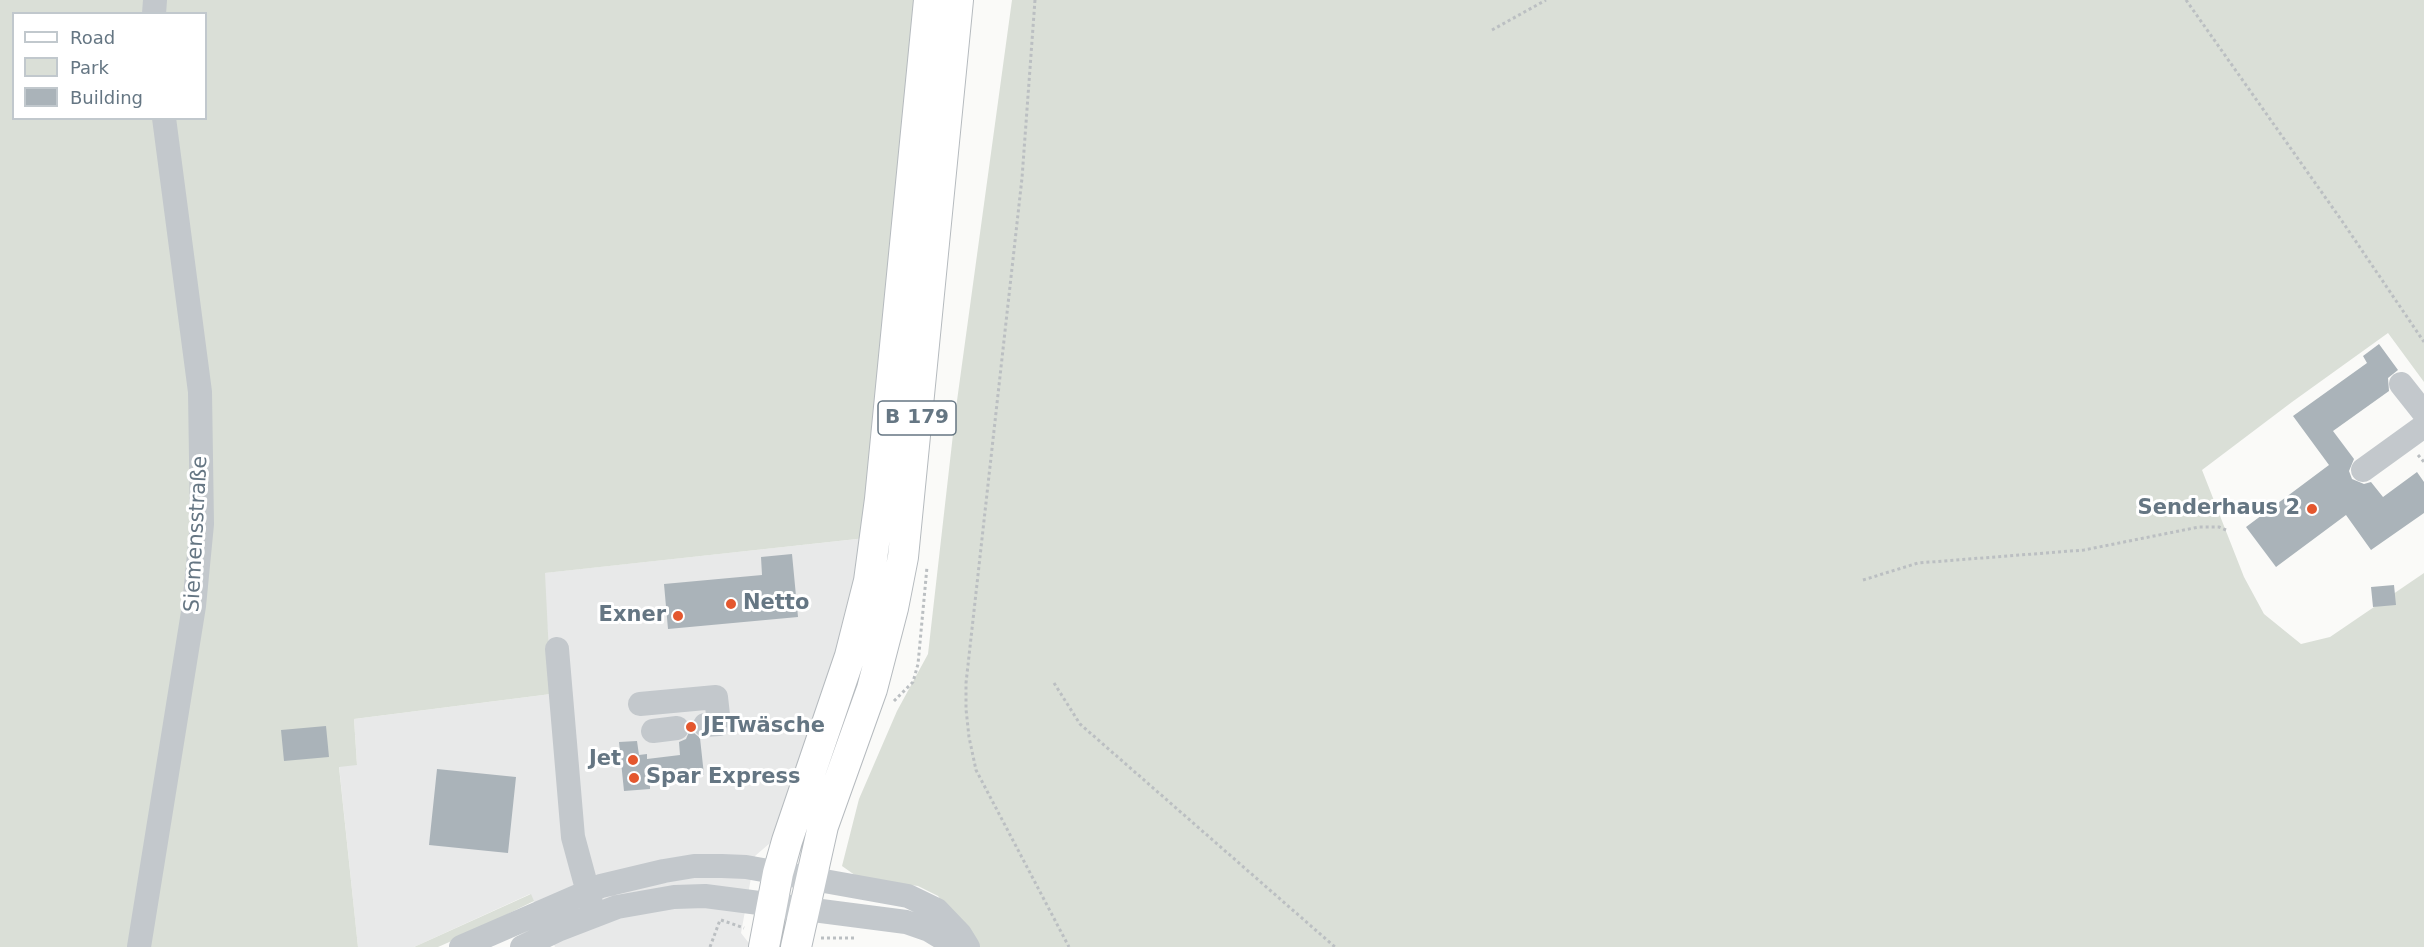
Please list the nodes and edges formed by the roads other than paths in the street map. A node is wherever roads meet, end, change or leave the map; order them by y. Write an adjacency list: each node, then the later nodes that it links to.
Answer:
1 (929, 0): 13 (main road, B 179)
2 (958, 0): 14 (main road, B 179)
3 (164, 120): 18 (street, Siemensstraße)
4 (2401, 384): 5 (street)
5 (2424, 413)
6 (2424, 426): 7 (street)
7 (2363, 470)
8 (557, 649): 15 (street)
9 (640, 704): 10 (street)
10 (705, 725)
11 (677, 728): 12 (street)
12 (653, 731)
13 (778, 873): 14 (street); 15 (street); 16 (main road, B 179)
14 (809, 878): 17 (main road, B 179); 22 (street)
15 (591, 903): 16 (street); 19 (street); 20 (street)
16 (768, 927): 17 (street)
17 (798, 930): 21 (street)
18 (139, 947)
19 (461, 947)
20 (522, 947)
21 (957, 947)
22 (968, 947)

